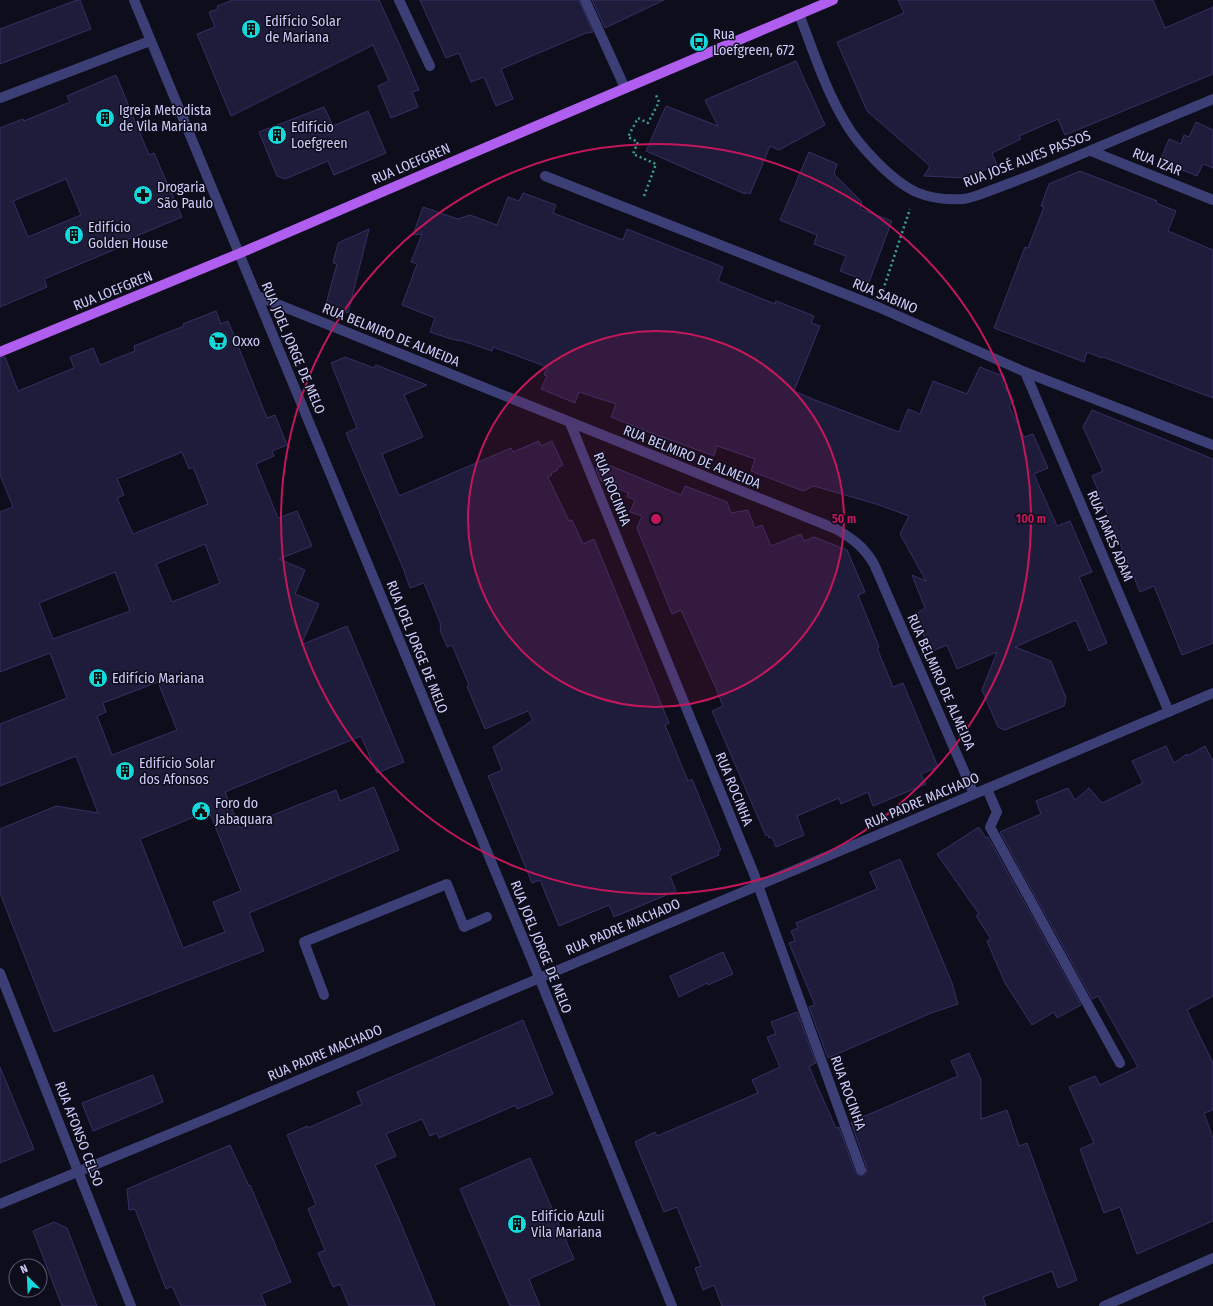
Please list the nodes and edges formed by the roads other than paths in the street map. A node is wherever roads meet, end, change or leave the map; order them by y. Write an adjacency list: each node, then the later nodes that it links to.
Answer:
1 (134, 0): 6 (street, RUA JOEL JORGE DE MELO)
2 (399, 0): 7 (street)
3 (585, 0): 8 (street)
4 (833, 0): 5 (main road, RUA LOEFGREN)
5 (799, 14): 8 (main road, RUA LOEFGREN); 11 (street, RUA JOSÉ ALVES PASSOS)
6 (150, 41): 9 (street); 14 (street, RUA JOEL JORGE DE MELO)
7 (430, 66)
8 (625, 88): 14 (main road, RUA LOEFGREN)
9 (0, 98)
10 (1213, 99): 11 (street, RUA JOSÉ ALVES PASSOS)
11 (1091, 151): 13 (street, RUA IZAR)
12 (545, 176): 17 (street, RUA SABINO)
13 (1213, 200)
14 (238, 254): 15 (street, RUA JOEL JORGE DE MELO); 16 (main road, RUA LOEFGREN)
15 (257, 296): 18 (street, RUA BELMIRO DE ALMEIDA); 27 (street, RUA JOEL JORGE DE MELO)
16 (0, 352)
17 (1024, 372): 19 (street, RUA SABINO); 21 (street, RUA JAMES ADAM)
18 (570, 423): 23 (street, RUA BELMIRO DE ALMEIDA); 24 (street, RUA ROCINHA)
19 (1213, 445)
20 (1213, 693): 21 (street, RUA PADRE MACHADO)
21 (1169, 712): 22 (street, RUA PADRE MACHADO)
22 (987, 789): 23 (street, RUA PADRE MACHADO); 29 (street)
23 (974, 794): 24 (street, RUA PADRE MACHADO)
24 (758, 885): 27 (street, RUA PADRE MACHADO); 30 (street, RUA ROCINHA)
25 (487, 917): 28 (street)
26 (0, 973): 31 (street, RUA AFONSO CELSO)
27 (539, 977): 31 (street, RUA PADRE MACHADO); 35 (street, RUA JOEL JORGE DE MELO)
28 (324, 995)
29 (1120, 1063)
30 (861, 1170)
31 (78, 1171): 32 (street, RUA PADRE MACHADO); 34 (street, RUA AFONSO CELSO)
32 (0, 1204)
33 (1213, 1258): 36 (street)
34 (131, 1306)
35 (672, 1306)
36 (1104, 1306)

